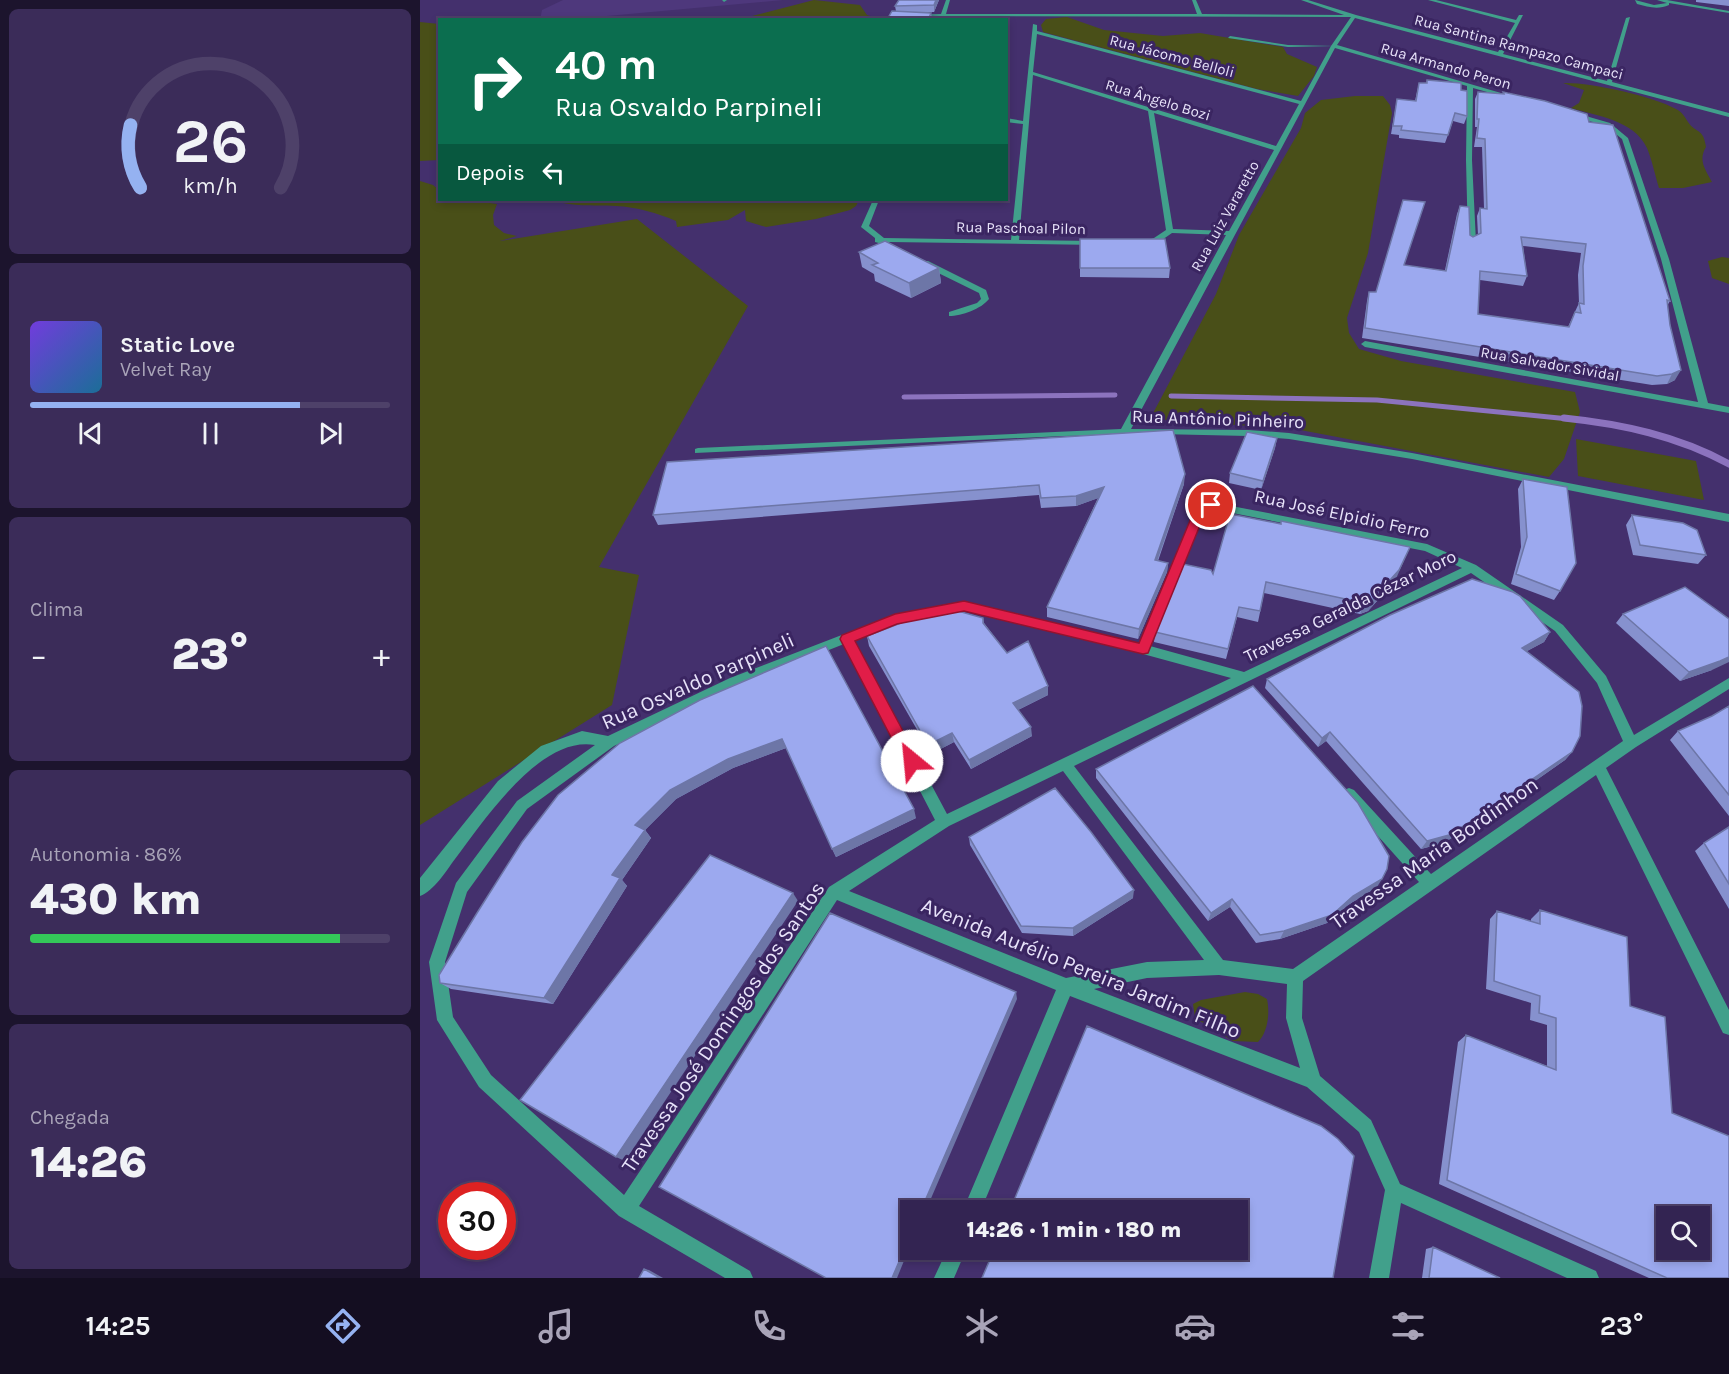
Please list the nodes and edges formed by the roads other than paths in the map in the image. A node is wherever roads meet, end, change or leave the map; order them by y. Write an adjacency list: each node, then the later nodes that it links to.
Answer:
1 (948, 0): 14 (street)
2 (1194, 0): 11 (street)
3 (1303, 0): 12 (street, Rua Santina Rampazo Campaci)
4 (1430, 0): 16 (street)
5 (1631, 0): 6 (street)
6 (1637, 1): 7 (street)
7 (1661, 2): 8 (street)
8 (1728, 11)
9 (914, 15): 14 (street)
10 (1036, 15): 11 (street); 14 (street); 17 (street)
11 (1200, 15): 12 (street)
12 (1354, 16): 19 (street, Rua Luiz Vararetto); 20 (street, Rua Santina Rampazo Campaci)
13 (1521, 16): 16 (street)
14 (942, 17)
15 (1628, 18): 22 (street)
16 (1517, 22): 20 (street)
17 (1035, 32): 21 (street); 25 (street, Rua Jácomo Belloli)
18 (1230, 37): 19 (lane)
19 (1334, 46): 23 (street, Rua Armando Peron); 25 (street, Rua Luiz Vararetto)
20 (1500, 54): 22 (street, Rua Santina Rampazo Campaci)
21 (1031, 73): 26 (street, Rua Ângelo Bozi); 30 (street)
22 (1609, 82): 28 (street, Rua Santina Rampazo Campaci)
23 (1470, 85): 24 (street, Rua Armando Peron); 37 (street)
24 (1526, 101)
25 (1303, 103): 31 (street, Rua Luiz Vararetto)
26 (1151, 110): 31 (street, Rua Ângelo Bozi); 33 (street)
27 (1561, 111): 44 (street)
28 (1729, 115)
29 (1008, 120): 30 (street)
30 (1026, 123): 36 (street)
31 (1278, 149): 34 (street, Rua Luiz Vararetto)
32 (876, 201): 35 (street)
33 (1170, 231): 34 (street); 39 (street)
34 (1231, 233): 46 (street, Rua Luiz Vararetto)
35 (878, 240): 36 (street, Rua Paschoal Pilon); 40 (street)
36 (1015, 241): 38 (street, Rua Paschoal Pilon)
37 (1472, 242)
38 (1103, 243)
39 (1136, 244)
40 (899, 250)
41 (920, 261): 42 (street)
42 (952, 314)
43 (1365, 344): 44 (street, Rua Salvador Sividal)
44 (1704, 405): 45 (street, Rua Salvador Sividal)
45 (1729, 410)
46 (1124, 432): 47 (street, Rua Antônio Pinheiro); 48 (street, Rua Antônio Pinheiro)
47 (698, 451)
48 (1729, 518)
49 (1472, 568): 51 (street, Rua José Elpidio Ferro); 52 (street, Travessa Geralda Cézar Moro); 55 (street, Rua José Elpidio Ferro)
50 (847, 639): 51 (street, Rua Osvaldo Parpineli); 54 (street, Rua Osvaldo Parpineli); 59 (street)
51 (1143, 649): 52 (street, Rua Osvaldo Parpineli)
52 (1248, 681): 56 (street, Travessa José Domingos dos Santos)
53 (1729, 683): 55 (street, Travessa Maria Bordinhon)
54 (609, 742): 61 (street); 70 (street, Rua Osvaldo Parpineli)
55 (1631, 743): 57 (street, Travessa Maria Bordinhon)
56 (1064, 763): 59 (street, Travessa José Domingos dos Santos); 63 (street)
57 (1598, 766): 60 (street, Travessa Maria Bordinhon); 66 (street)
58 (1338, 780): 60 (street)
59 (944, 822): 62 (street, Travessa José Domingos dos Santos)
60 (1431, 884): 64 (street, Travessa Maria Bordinhon)
61 (420, 889)
62 (834, 892): 65 (street, Avenida Aurélio Pereira Jardim Filho); 70 (street, Travessa José Domingos dos Santos)
63 (1219, 967): 64 (street); 65 (street)
64 (1295, 977): 67 (street)
65 (1066, 986): 67 (street, Avenida Aurélio Pereira Jardim Filho); 69 (street)
66 (1729, 1027)
67 (1313, 1081): 68 (street)
68 (1394, 1190): 74 (street); 75 (street)
69 (976, 1200)
70 (626, 1209): 72 (street, Rua Osvaldo Parpineli)
71 (952, 1260): 73 (street)
72 (743, 1278)
73 (944, 1278)
74 (1378, 1278)
75 (1589, 1278)

